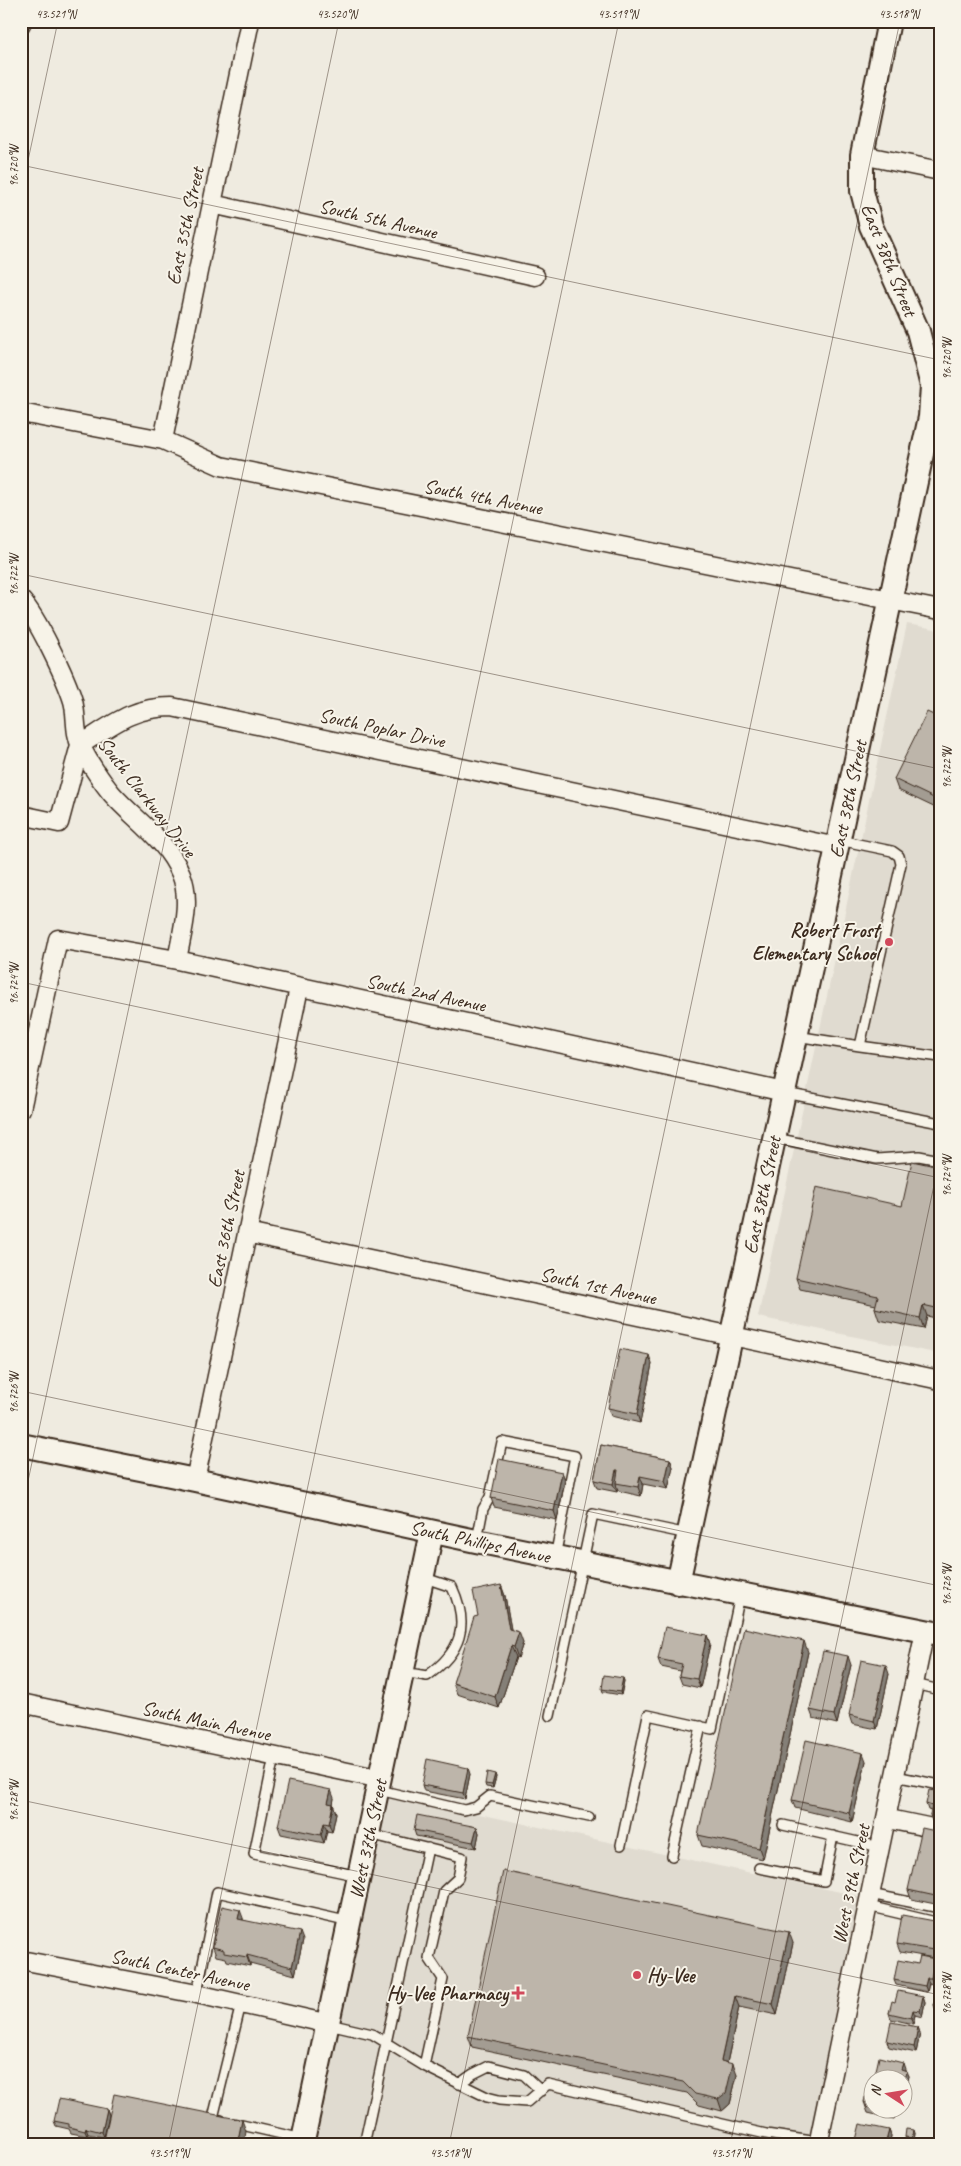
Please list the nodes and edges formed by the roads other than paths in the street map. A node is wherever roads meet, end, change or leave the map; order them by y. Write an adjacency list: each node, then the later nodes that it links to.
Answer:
1 (250, 21): 5 (street, East 35th Street)
2 (889, 21): 3 (street, East 38th Street)
3 (862, 155): 4 (street); 7 (street, East 38th Street)
4 (940, 170)
5 (212, 204): 6 (street, South 5th Avenue); 9 (street, East 35th Street)
6 (535, 276)
7 (936, 387): 11 (street, East 38th Street)
8 (21, 413): 9 (street, South 4th Avenue)
9 (163, 440): 11 (street, South 4th Avenue)
10 (21, 600): 13 (street)
11 (891, 600): 12 (street, South 4th Avenue); 15 (street, East 38th Street)
12 (940, 610)
13 (80, 745): 14 (street, South Clarkway Drive); 15 (street, South Poplar Drive); 16 (street, South Clarkway Drive)
14 (21, 815)
15 (838, 844): 18 (street, East 38th Street); 19 (lane)
16 (177, 960): 17 (street, South 2nd Avenue); 22 (street, South 2nd Avenue)
17 (299, 988): 21 (street, South 2nd Avenue); 26 (street, East 36th Street)
18 (796, 1036): 19 (lane); 21 (street, East 38th Street)
19 (860, 1046): 20 (lane)
20 (940, 1057)
21 (784, 1092): 23 (lane); 24 (street, East 38th Street)
22 (21, 1109)
23 (940, 1123)
24 (774, 1138): 25 (lane); 27 (street, East 38th Street)
25 (940, 1160)
26 (247, 1233): 27 (street, South 1st Avenue); 30 (street, East 36th Street)
27 (731, 1336): 28 (street, South 1st Avenue); 32 (street, East 38th Street)
28 (940, 1380)
29 (21, 1445): 30 (street, South Phillips Avenue)
30 (195, 1480): 31 (street, South Phillips Avenue)
31 (432, 1532): 33 (street, South Phillips Avenue); 36 (street, West 37th Street)
32 (688, 1534): 35 (lane); 37 (street, East 38th Street)
33 (476, 1542): 34 (street, South Phillips Avenue); 34 (lane)
34 (555, 1558): 35 (street, South Phillips Avenue)
35 (582, 1563): 37 (street, South Phillips Avenue); 44 (lane)
36 (422, 1577): 40 (street, West 37th Street); 40 (lane)
37 (678, 1583): 38 (street, South Phillips Avenue)
38 (740, 1595): 39 (street, South Phillips Avenue); 45 (lane)
39 (932, 1633): 41 (street, West 39th Street)
40 (403, 1672): 48 (street, West 37th Street)
41 (914, 1684): 42 (lane); 47 (street, West 39th Street)
42 (940, 1690)
43 (21, 1703): 46 (street, South Main Avenue)
44 (550, 1716)
45 (701, 1726): 57 (lane); 60 (lane)
46 (274, 1757): 48 (street, South Main Avenue); 62 (lane)
47 (895, 1776): 49 (lane); 51 (street, West 39th Street)
48 (380, 1785): 50 (lane); 54 (street, West 37th Street)
49 (940, 1785)
50 (589, 1817)
51 (886, 1818): 52 (lane); 55 (lane); 58 (street, West 39th Street)
52 (940, 1824)
53 (783, 1825): 56 (lane)
54 (369, 1834): 59 (lane); 62 (street, West 37th Street)
55 (940, 1834)
56 (833, 1836): 58 (lane); 61 (lane)
57 (621, 1845)
58 (880, 1847): 63 (street, West 39th Street)
59 (428, 1848): 71 (lane); 72 (lane)
60 (672, 1856)
61 (759, 1868)
62 (360, 1876): 65 (street, West 37th Street)
63 (869, 1900): 64 (lane); 66 (lane); 76 (street, West 39th Street)
64 (940, 1908)
65 (350, 1922): 68 (lane); 70 (street, West 37th Street)
66 (940, 1923)
67 (21, 1960): 68 (street, South Center Avenue)
68 (198, 1994): 69 (street, South Center Avenue)
69 (241, 2004): 70 (street, South Center Avenue); 75 (lane)
70 (329, 2024): 71 (lane); 75 (street, West 37th Street)
71 (386, 2041): 72 (lane); 77 (lane)
72 (424, 2066): 73 (lane)
73 (459, 2084): 74 (lane); 74 (lane)
74 (541, 2091): 76 (lane)
75 (303, 2142)
76 (818, 2143)
77 (364, 2145)

